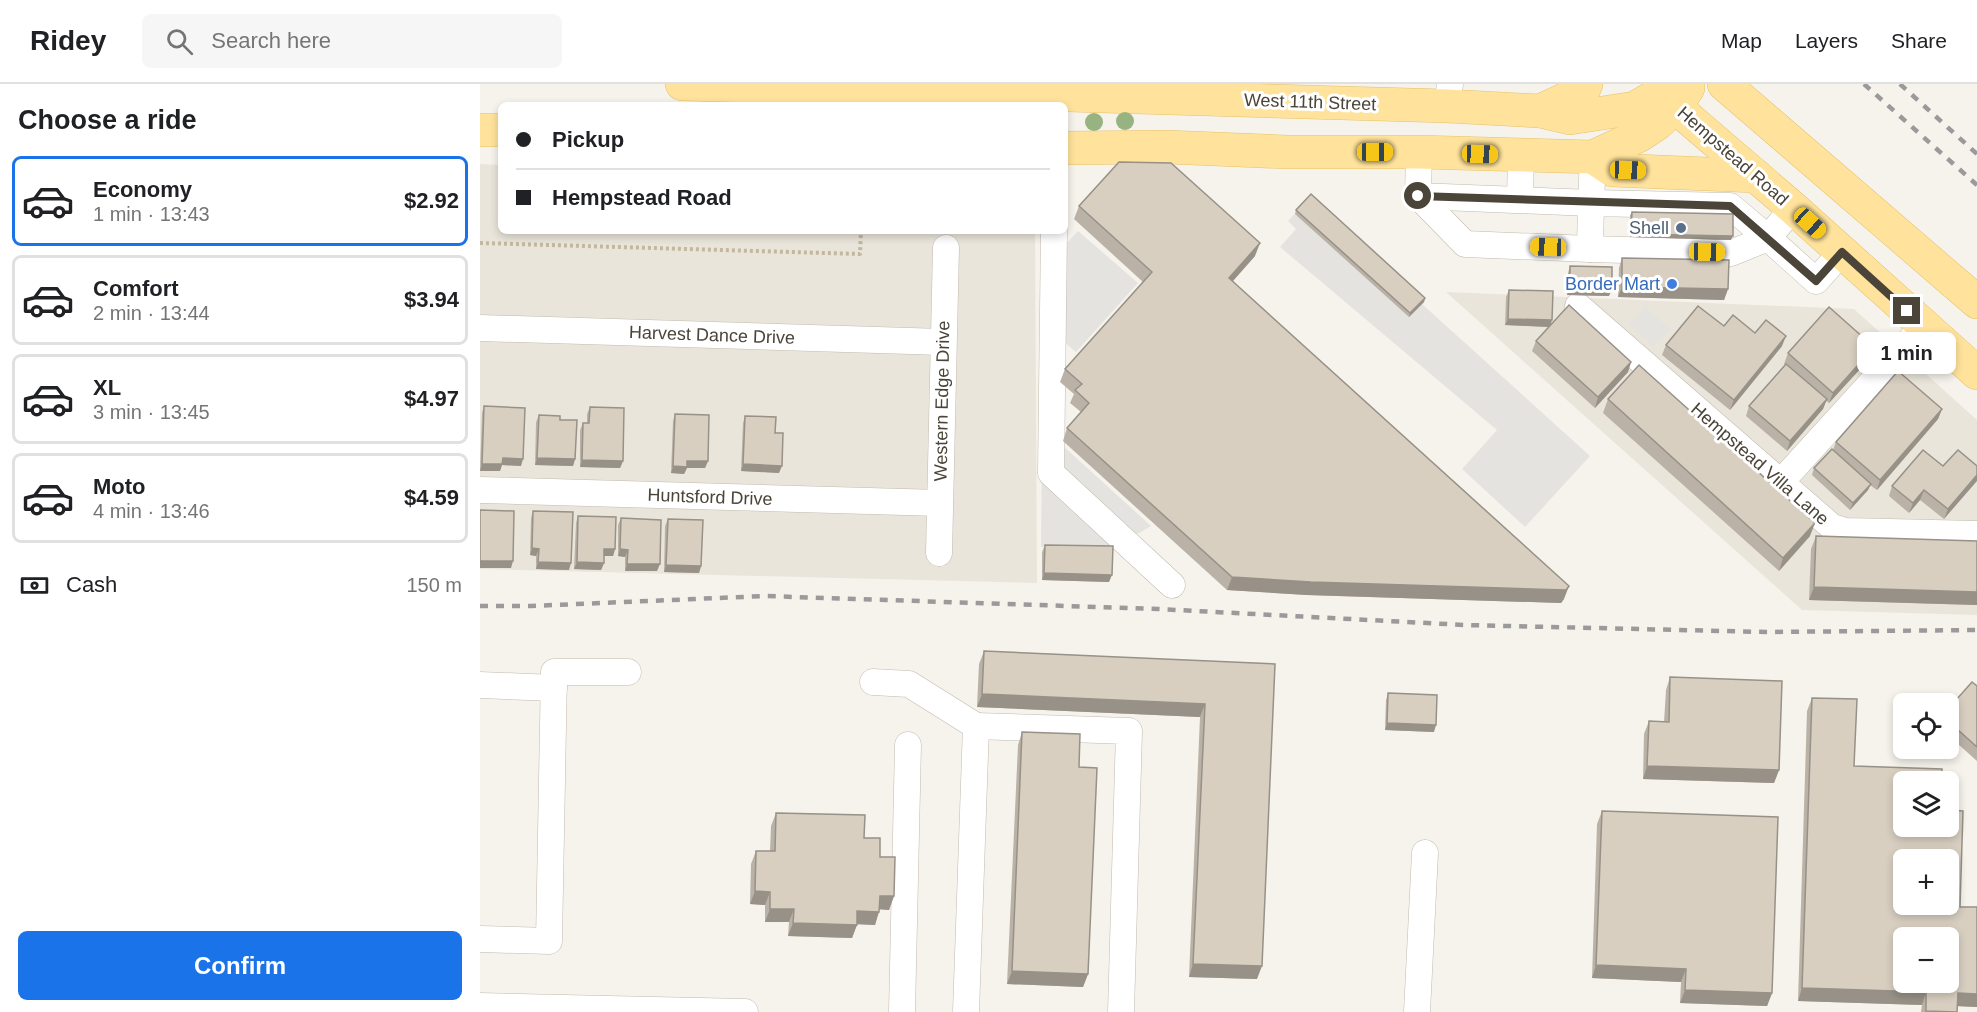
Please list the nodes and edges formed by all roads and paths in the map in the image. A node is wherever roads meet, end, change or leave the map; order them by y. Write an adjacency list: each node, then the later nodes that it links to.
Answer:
1 (682, 84): 7 (main road, West 11th Street)
2 (1586, 84): 8 (main road)
3 (1724, 84): 28 (main road)
4 (1670, 90): 8 (main road, West 11th Street); 15 (main road); 16 (main road, Hempstead Road)
5 (1283, 92): 6 (main road, West 11th Street); 7 (main road, West 11th Street); 12 (main road)
6 (1448, 95): 8 (main road, West 11th Street)
7 (886, 98)
8 (1540, 111)
9 (480, 130): 10 (main road)
10 (498, 130)
11 (1068, 148): 12 (main road)
12 (1256, 150): 13 (main road)
13 (1419, 152): 14 (main road); 17 (street)
14 (1521, 155): 15 (main road); 18 (street)
15 (1593, 157): 16 (main road); 19 (street)
16 (1756, 176): 20 (main road, Hempstead Road)
17 (1418, 196): 18 (street); 26 (street)
18 (1520, 200): 19 (street)
19 (1591, 202): 23 (street); 26 (street)
20 (1793, 208): 23 (street); 27 (main road, Hempstead Road)
21 (861, 234): 24 (path)
22 (1054, 234): 39 (street)
23 (1768, 238): 26 (street); 27 (street)
24 (480, 243)
25 (945, 248): 32 (street, Western Edge Drive)
26 (1590, 249)
27 (1842, 252): 30 (main road, Hempstead Road)
28 (1977, 302)
29 (1578, 306): 34 (street, Hempstead Villa Lane)
30 (1923, 326): 33 (main road, Hempstead Road); 34 (street)
31 (480, 328): 32 (street, Harvest Dance Drive)
32 (943, 342): 36 (street, Western Edge Drive)
33 (1977, 373)
34 (1780, 483): 37 (street, Hempstead Villa Lane)
35 (480, 490): 36 (street, Huntsford Drive)
36 (940, 503): 38 (street, Western Edge Drive)
37 (1977, 534)
38 (939, 553)
39 (1172, 585)
40 (628, 672): 43 (street)
41 (873, 682): 44 (street)
42 (480, 685): 43 (street)
43 (554, 688): 47 (street)
44 (976, 726): 51 (street); 52 (street)
45 (908, 745): 50 (street)
46 (1425, 853): 53 (street)
47 (480, 939)
48 (480, 1006): 49 (street)
49 (745, 1012)
50 (902, 1012)
51 (966, 1012)
52 (1122, 1012)
53 (1417, 1012)

